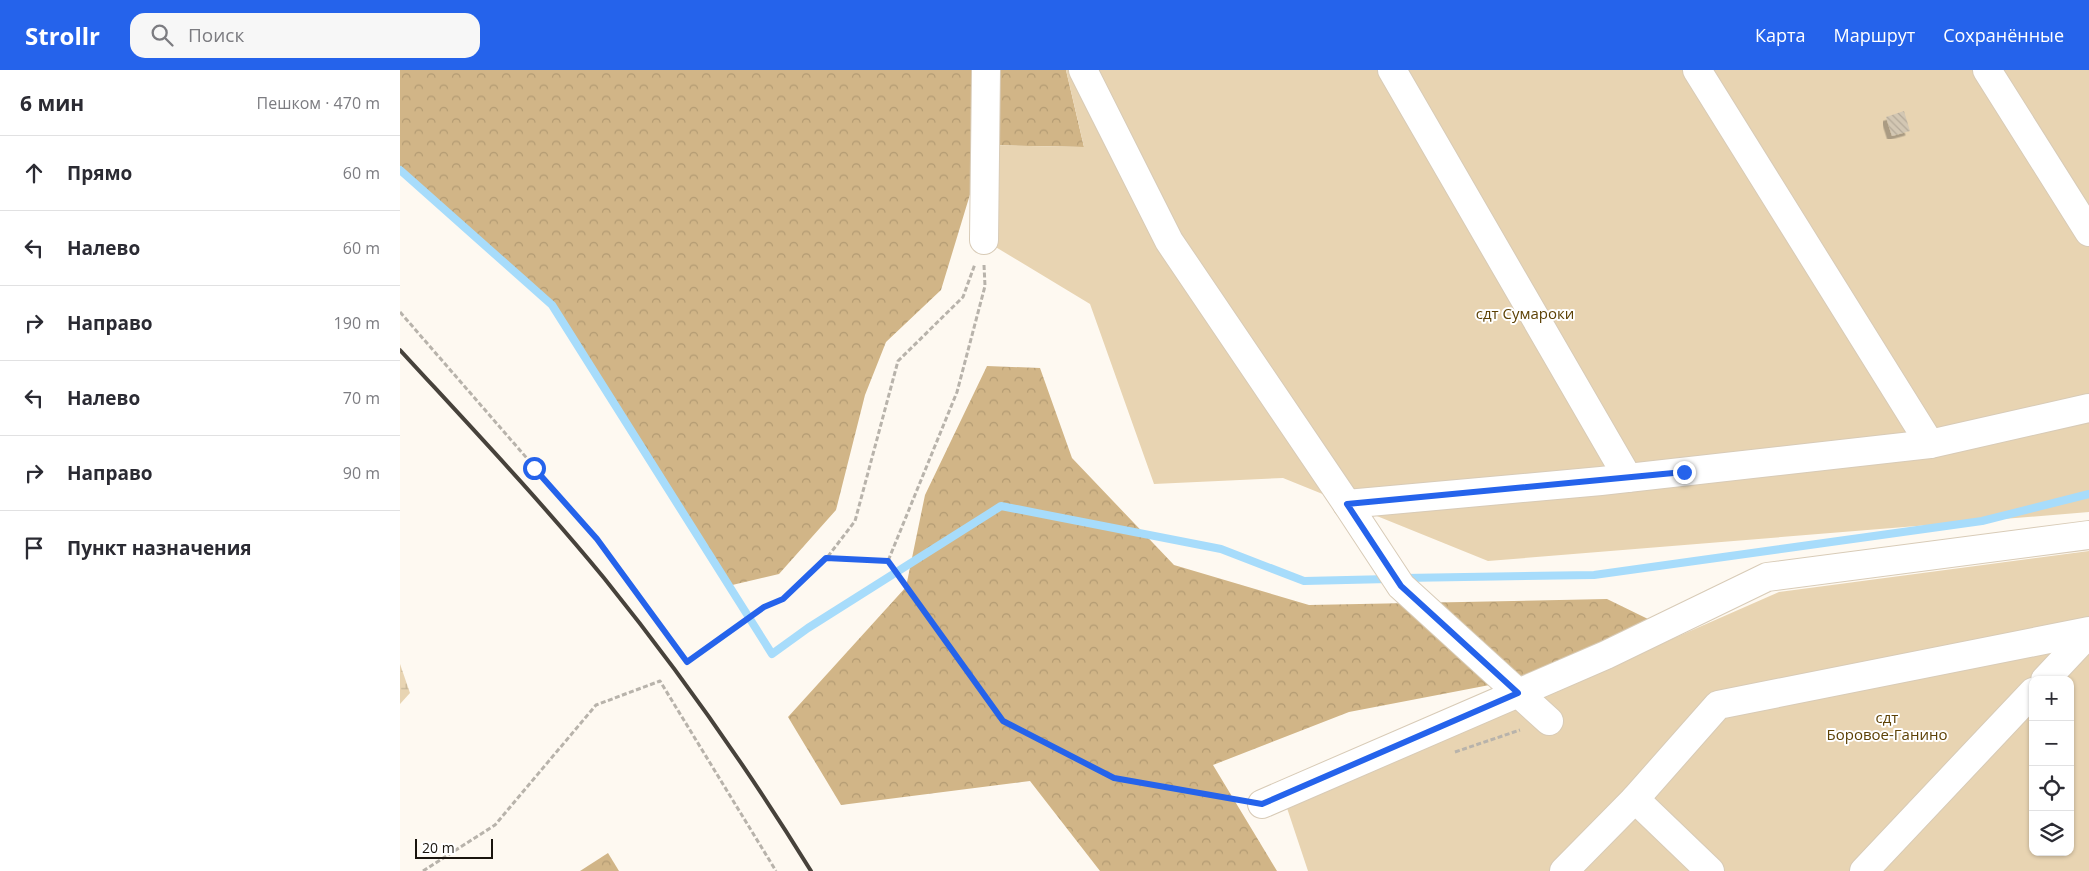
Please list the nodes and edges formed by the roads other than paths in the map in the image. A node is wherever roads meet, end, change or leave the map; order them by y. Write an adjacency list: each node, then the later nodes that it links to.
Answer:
1 (986, 70): 7 (street)
2 (1083, 70): 11 (street)
3 (1392, 70): 10 (street)
4 (1697, 70): 9 (street)
5 (1986, 70): 6 (street)
6 (2089, 232)
7 (984, 240)
8 (2089, 408): 9 (street)
9 (1930, 444): 10 (street)
10 (1628, 478): 11 (street)
11 (1347, 504): 15 (street)
12 (2089, 535): 15 (street)
13 (2089, 632): 14 (street); 18 (street)
14 (2049, 676)
15 (1518, 693): 17 (street); 19 (street)
16 (2029, 696): 22 (street)
17 (1549, 721)
18 (1635, 799): 20 (street); 21 (street)
19 (1262, 804)
20 (1564, 871)
21 (1710, 871)
22 (1864, 871)

